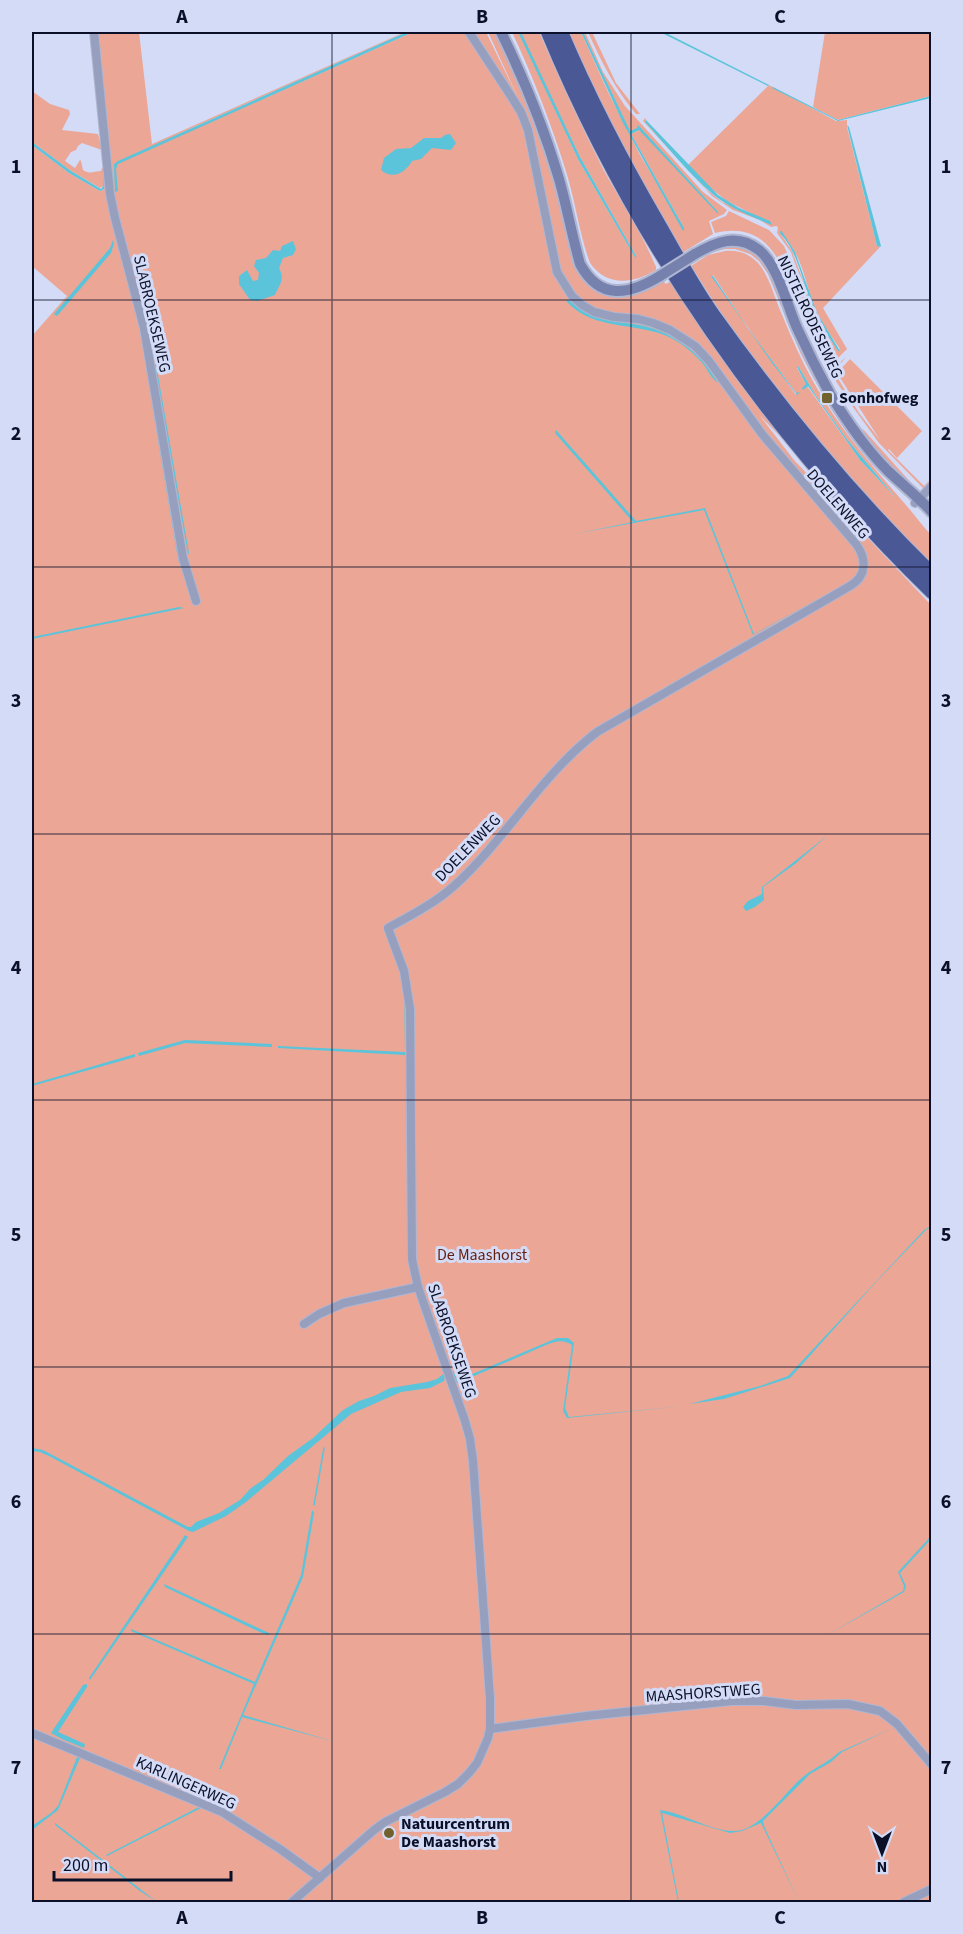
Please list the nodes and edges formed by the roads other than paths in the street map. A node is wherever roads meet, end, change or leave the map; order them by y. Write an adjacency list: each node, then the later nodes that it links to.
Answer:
1 (94, 32): 12 (street, SLABROEKSEWEG)
2 (468, 32): 13 (street, DOELENWEG)
3 (501, 32): 7 (street, NISTELRODESEWEG, bridge)
4 (548, 32): 11 (highway)
5 (561, 32): 10 (highway)
6 (932, 486): 7 (street)
7 (917, 501): 8 (street, NISTELRODESEWEG); 9 (street, NISTELRODESEWEG)
8 (932, 512)
9 (932, 519)
10 (932, 574)
11 (932, 592)
12 (196, 601)
13 (388, 928): 14 (street, SLABROEKSEWEG)
14 (418, 1287): 15 (street); 16 (street, SLABROEKSEWEG)
15 (304, 1324)
16 (490, 1729): 18 (street, MAASHORSTWEG); 19 (street, SLABROEKSEWEG)
17 (32, 1733): 19 (street, KARLINGERWEG)
18 (932, 1765)
19 (320, 1878): 21 (street, SLABROEKSEWEG)
20 (932, 1889): 22 (street)
21 (292, 1902)
22 (904, 1902)

